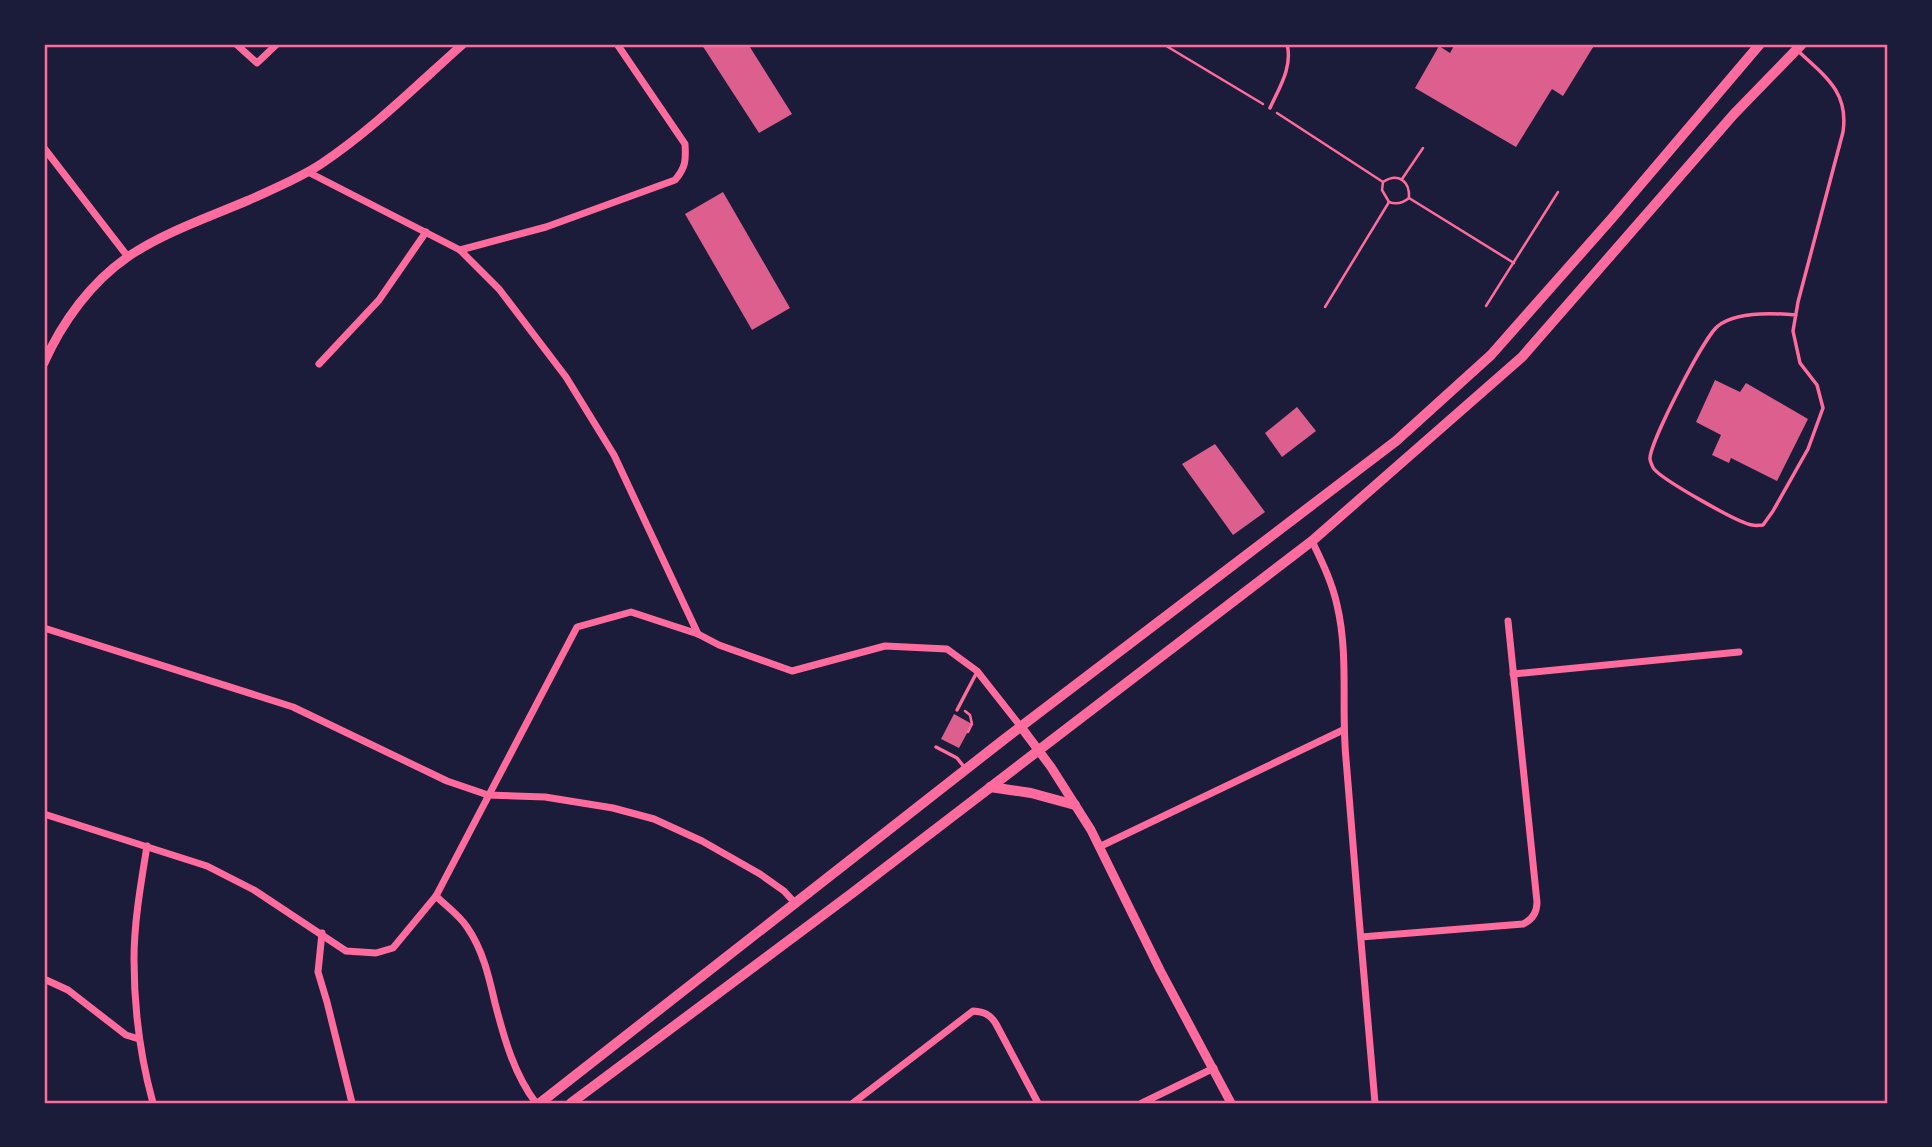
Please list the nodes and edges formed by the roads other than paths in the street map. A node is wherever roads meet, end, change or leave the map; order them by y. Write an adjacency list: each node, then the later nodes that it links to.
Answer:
1 (236, 44): 2 (street)
2 (277, 44)
3 (463, 44): 10 (street)
4 (617, 44): 12 (street)
5 (1287, 44): 8 (lane)
6 (1760, 44): 25 (main road)
7 (1796, 46): 14 (lane); 17 (main road)
8 (1269, 108)
9 (44, 148): 13 (street)
10 (308, 172): 11 (street); 13 (street)
11 (426, 232): 12 (street); 16 (street)
12 (460, 250): 20 (street)
13 (128, 257): 15 (street)
14 (1796, 314): 14 (lane)
15 (44, 363)
16 (319, 365)
17 (1312, 541): 26 (street); 28 (main road)
18 (1508, 621): 23 (street)
19 (44, 628): 31 (street)
20 (698, 634): 22 (street); 31 (street)
21 (1739, 652): 23 (street)
22 (977, 671): 24 (lane); 25 (street)
23 (1513, 674): 39 (street)
24 (957, 710)
25 (1021, 727): 28 (street); 29 (main road)
26 (1343, 730): 35 (street); 39 (street)
27 (936, 747): 29 (lane)
28 (1038, 749): 30 (main road); 32 (street)
29 (966, 769): 37 (main road)
30 (990, 787): 32 (main road); 46 (main road)
31 (488, 795): 36 (street); 37 (street)
32 (1075, 805): 35 (street)
33 (44, 814): 34 (street)
34 (147, 846): 38 (street); 41 (street)
35 (1099, 847): 42 (street)
36 (436, 896): 38 (street); 45 (street)
37 (795, 903): 45 (main road)
38 (322, 933): 44 (street)
39 (1361, 937): 51 (street)
40 (44, 979): 41 (street)
41 (139, 1039): 43 (street)
42 (1214, 1068): 49 (street); 50 (street)
43 (153, 1103)
44 (352, 1103)
45 (538, 1103)
46 (571, 1103)
47 (853, 1103): 48 (street)
48 (1038, 1103)
49 (1142, 1103)
50 (1231, 1103)
51 (1375, 1103)

